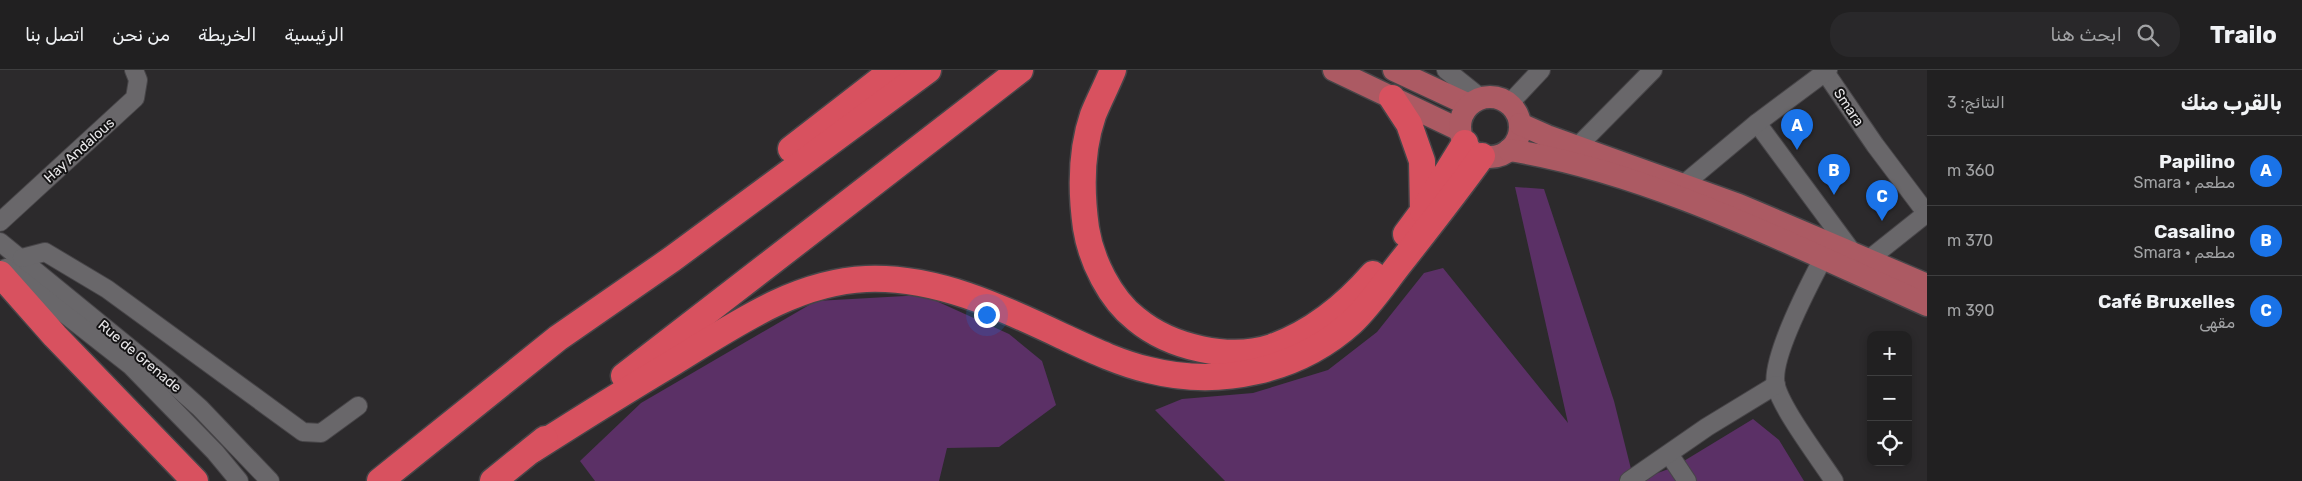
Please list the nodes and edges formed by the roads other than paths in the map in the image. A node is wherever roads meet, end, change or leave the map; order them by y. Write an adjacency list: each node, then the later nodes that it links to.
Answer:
1 (134, 70): 22 (street, Hay Andalous)
2 (893, 70): 31 (highway)
3 (928, 70): 31 (highway)
4 (1020, 70): 34 (highway)
5 (1114, 70): 20 (highway)
6 (1334, 70): 12 (main road)
7 (1394, 70): 13 (main road)
8 (1446, 70): 13 (street)
9 (1541, 70): 14 (street)
10 (1654, 70): 17 (street)
11 (1826, 71): 15 (street, Smara); 21 (street, Smara)
12 (1392, 98): 16 (main road); 20 (highway)
13 (1475, 102): 14 (main road); 16 (main road)
14 (1515, 114): 17 (main road); 18 (main road)
15 (1757, 123): 19 (street, Smara); 26 (street)
16 (1469, 143): 18 (main road); 20 (highway); 34 (highway)
17 (1577, 147): 19 (main road)
18 (1509, 150): 24 (main road)
19 (1684, 184): 24 (main road)
20 (1423, 210)
21 (1927, 213): 26 (street)
22 (0, 222)
23 (0, 242): 25 (street, Rue de Grenade)
24 (1827, 251): 26 (main road); 32 (street)
25 (22, 258): 33 (street); 38 (street, Rue de Grenade)
26 (1860, 262): 29 (main road); 30 (main road)
27 (0, 263): 37 (street, Rue de Grenade)
28 (0, 274): 36 (highway)
29 (1927, 285)
30 (1927, 305)
31 (558, 338): 39 (highway)
32 (1776, 385): 35 (street); 43 (street)
33 (358, 406)
34 (532, 450): 40 (highway)
35 (1669, 454): 41 (street); 42 (street)
36 (195, 481)
37 (239, 481)
38 (270, 481)
39 (380, 481)
40 (493, 481)
41 (1629, 481)
42 (1687, 481)
43 (1834, 481)

